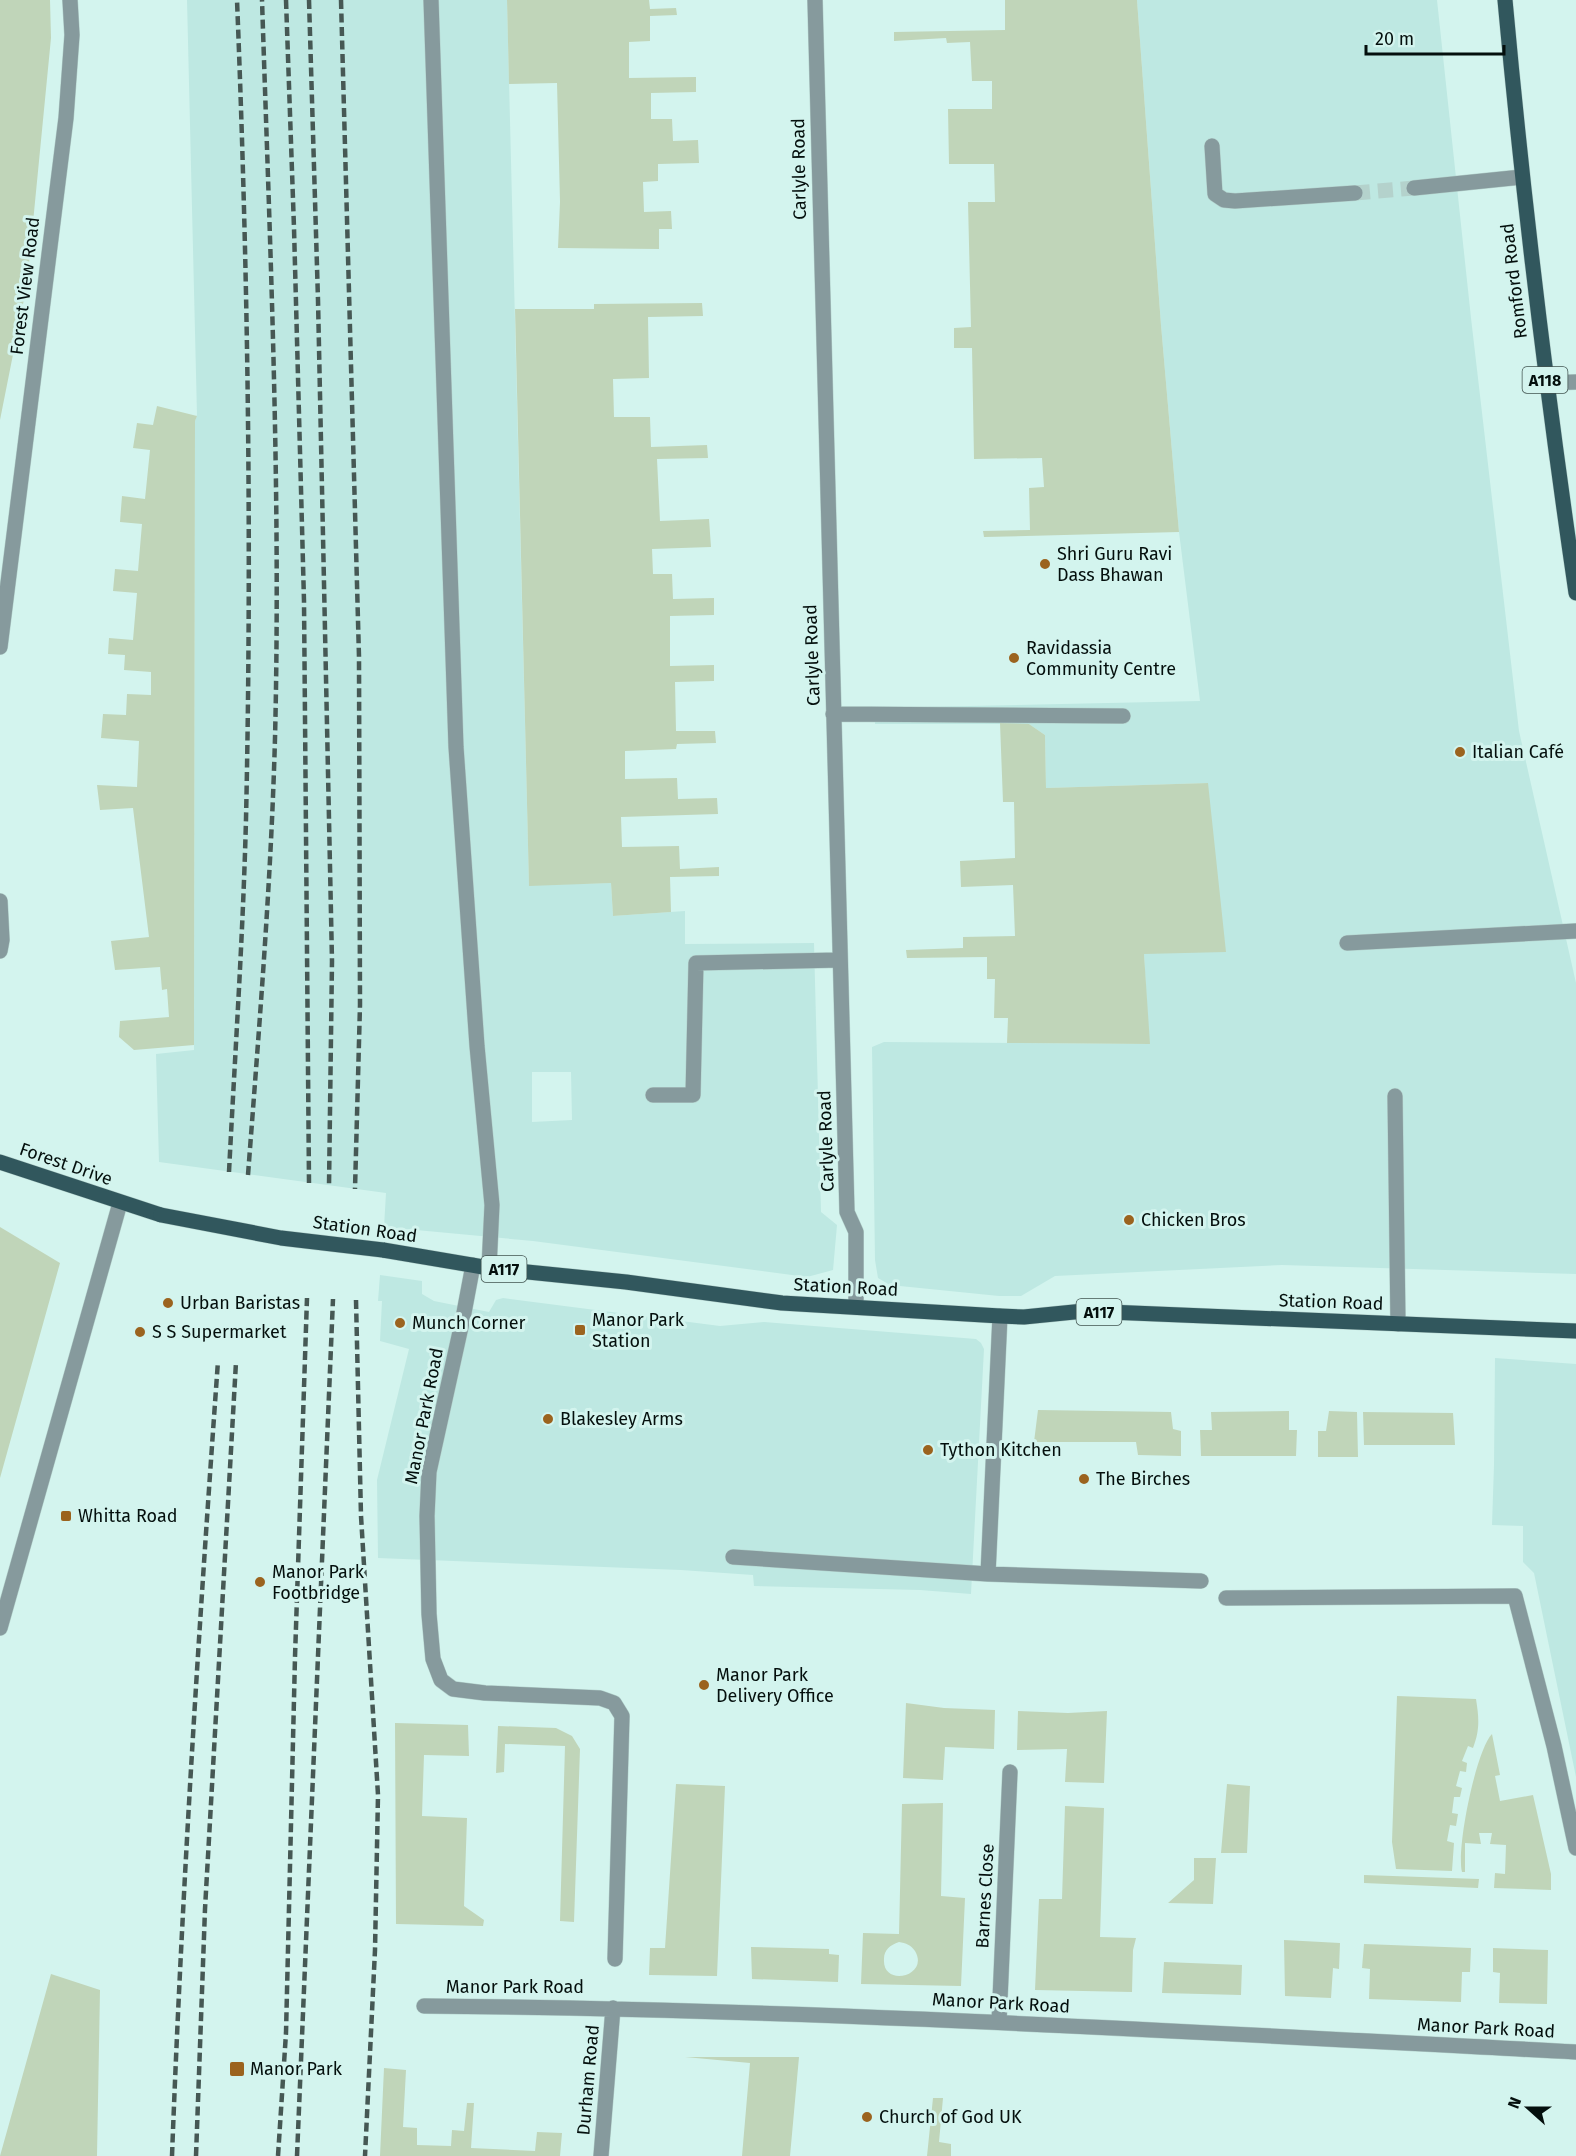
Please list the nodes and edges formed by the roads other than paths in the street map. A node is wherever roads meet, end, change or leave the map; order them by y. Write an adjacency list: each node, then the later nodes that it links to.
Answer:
1 (70, 0): 12 (street, Forest View Road)
2 (431, 0): 25 (street)
3 (814, 0): 13 (street, Carlyle Road)
4 (1505, 0): 6 (main road, Romford Road / A118)
5 (1212, 146): 8 (street)
6 (1522, 177): 7 (street); 10 (main road, Romford Road / A118)
7 (1414, 188)
8 (1356, 193)
9 (1576, 382): 10 (street)
10 (1546, 383): 11 (main road, Romford Road / A118)
11 (1576, 592)
12 (0, 647)
13 (833, 714): 14 (street); 19 (street, Carlyle Road)
14 (1123, 716)
15 (0, 901): 18 (street)
16 (1576, 931): 17 (street)
17 (1347, 944)
18 (0, 951)
19 (840, 960): 20 (street); 26 (street, Carlyle Road)
20 (653, 1095)
21 (1395, 1096): 28 (street)
22 (0, 1162): 23 (main road, Forest Drive / A117)
23 (120, 1203): 24 (main road, Station Road / A117, bridge); 34 (street)
24 (473, 1265): 25 (main road, Station Road / A117); 37 (street, Manor Park Road)
25 (489, 1268): 26 (main road, Station Road / A117)
26 (856, 1307): 27 (main road, Station Road / A117)
27 (1000, 1316): 28 (main road, Station Road / A117); 31 (street)
28 (1398, 1324): 29 (main road, Station Road / A117)
29 (1576, 1331)
30 (733, 1557): 31 (street)
31 (988, 1574): 32 (street)
32 (1201, 1581)
33 (1226, 1598): 36 (street)
34 (0, 1628)
35 (1010, 1772): 40 (street, Barnes Close)
36 (1576, 1848)
37 (615, 1959)
38 (424, 2006): 39 (street, Manor Park Road)
39 (613, 2008): 40 (street, Manor Park Road); 42 (street, Durham Road)
40 (999, 2022): 41 (street, Manor Park Road)
41 (1576, 2052)
42 (601, 2156)

